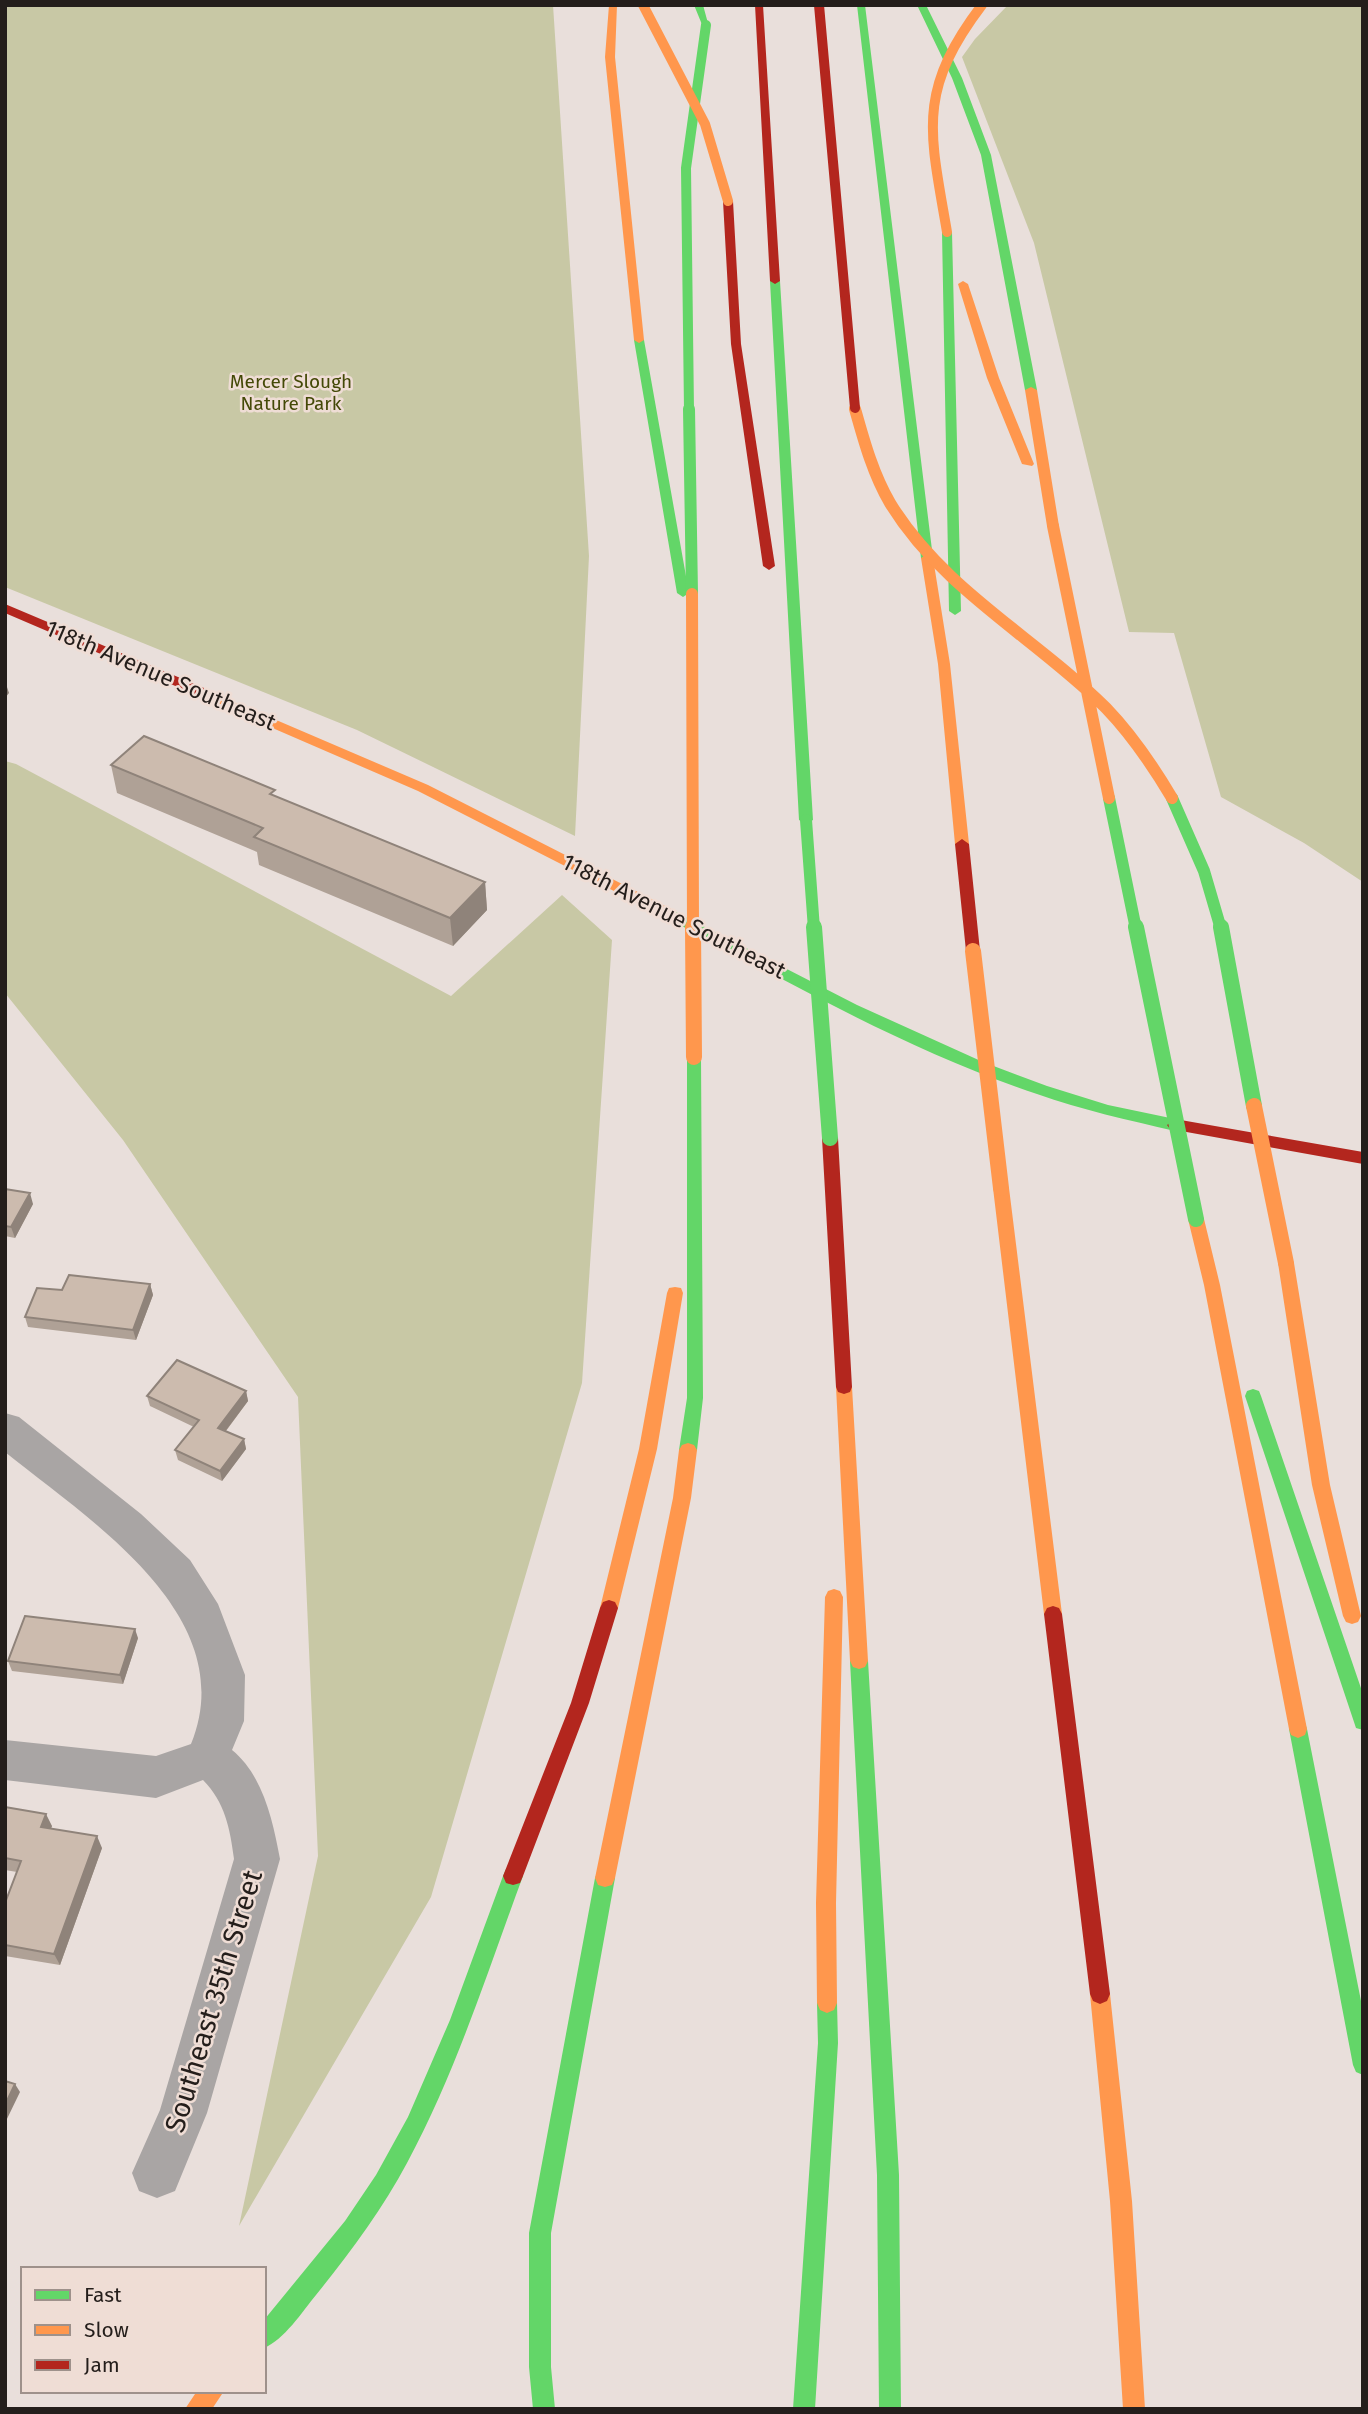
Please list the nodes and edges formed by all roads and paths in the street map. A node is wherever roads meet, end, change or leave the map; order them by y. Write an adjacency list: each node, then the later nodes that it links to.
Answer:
1 (613, 5): 17 (main road, bridge)
2 (643, 5): 13 (main road, bridge)
3 (698, 5): 10 (main road)
4 (709, 5): 10 (main road)
5 (759, 5): 18 (main road)
6 (819, 5): 26 (main road, bridge)
7 (861, 5): 16 (main road, bridge)
8 (920, 5): 12 (main road, bridge)
9 (982, 5): 11 (main road, bridge)
10 (706, 25): 17 (main road, bridge)
11 (947, 232): 12 (main road); 16 (main road, bridge)
12 (1054, 526): 21 (main road, bridge)
13 (771, 581)
14 (5, 608): 20 (main road, 118th Avenue Southeast)
15 (779, 634): 18 (main road)
16 (944, 664): 38 (main road, bridge)
17 (694, 672): 19 (main road, bridge)
18 (806, 820): 22 (main road, bridge)
19 (695, 1152): 32 (main road); 35 (main road)
20 (1363, 1158)
21 (1212, 1284): 27 (main road); 30 (main road)
22 (842, 1315): 24 (main road); 37 (main road)
23 (5, 1429): 28 (street)
24 (836, 1539)
25 (835, 1581): 36 (main road)
26 (1357, 1632)
27 (1363, 1723)
28 (207, 1758): 29 (street); 31 (street, Southeast 35th Street)
29 (5, 1760)
30 (1363, 2065)
31 (158, 2173)
32 (266, 2335)
33 (211, 2393): 34 (main road)
34 (196, 2409)
35 (544, 2409)
36 (804, 2409)
37 (890, 2409)
38 (1134, 2409)

